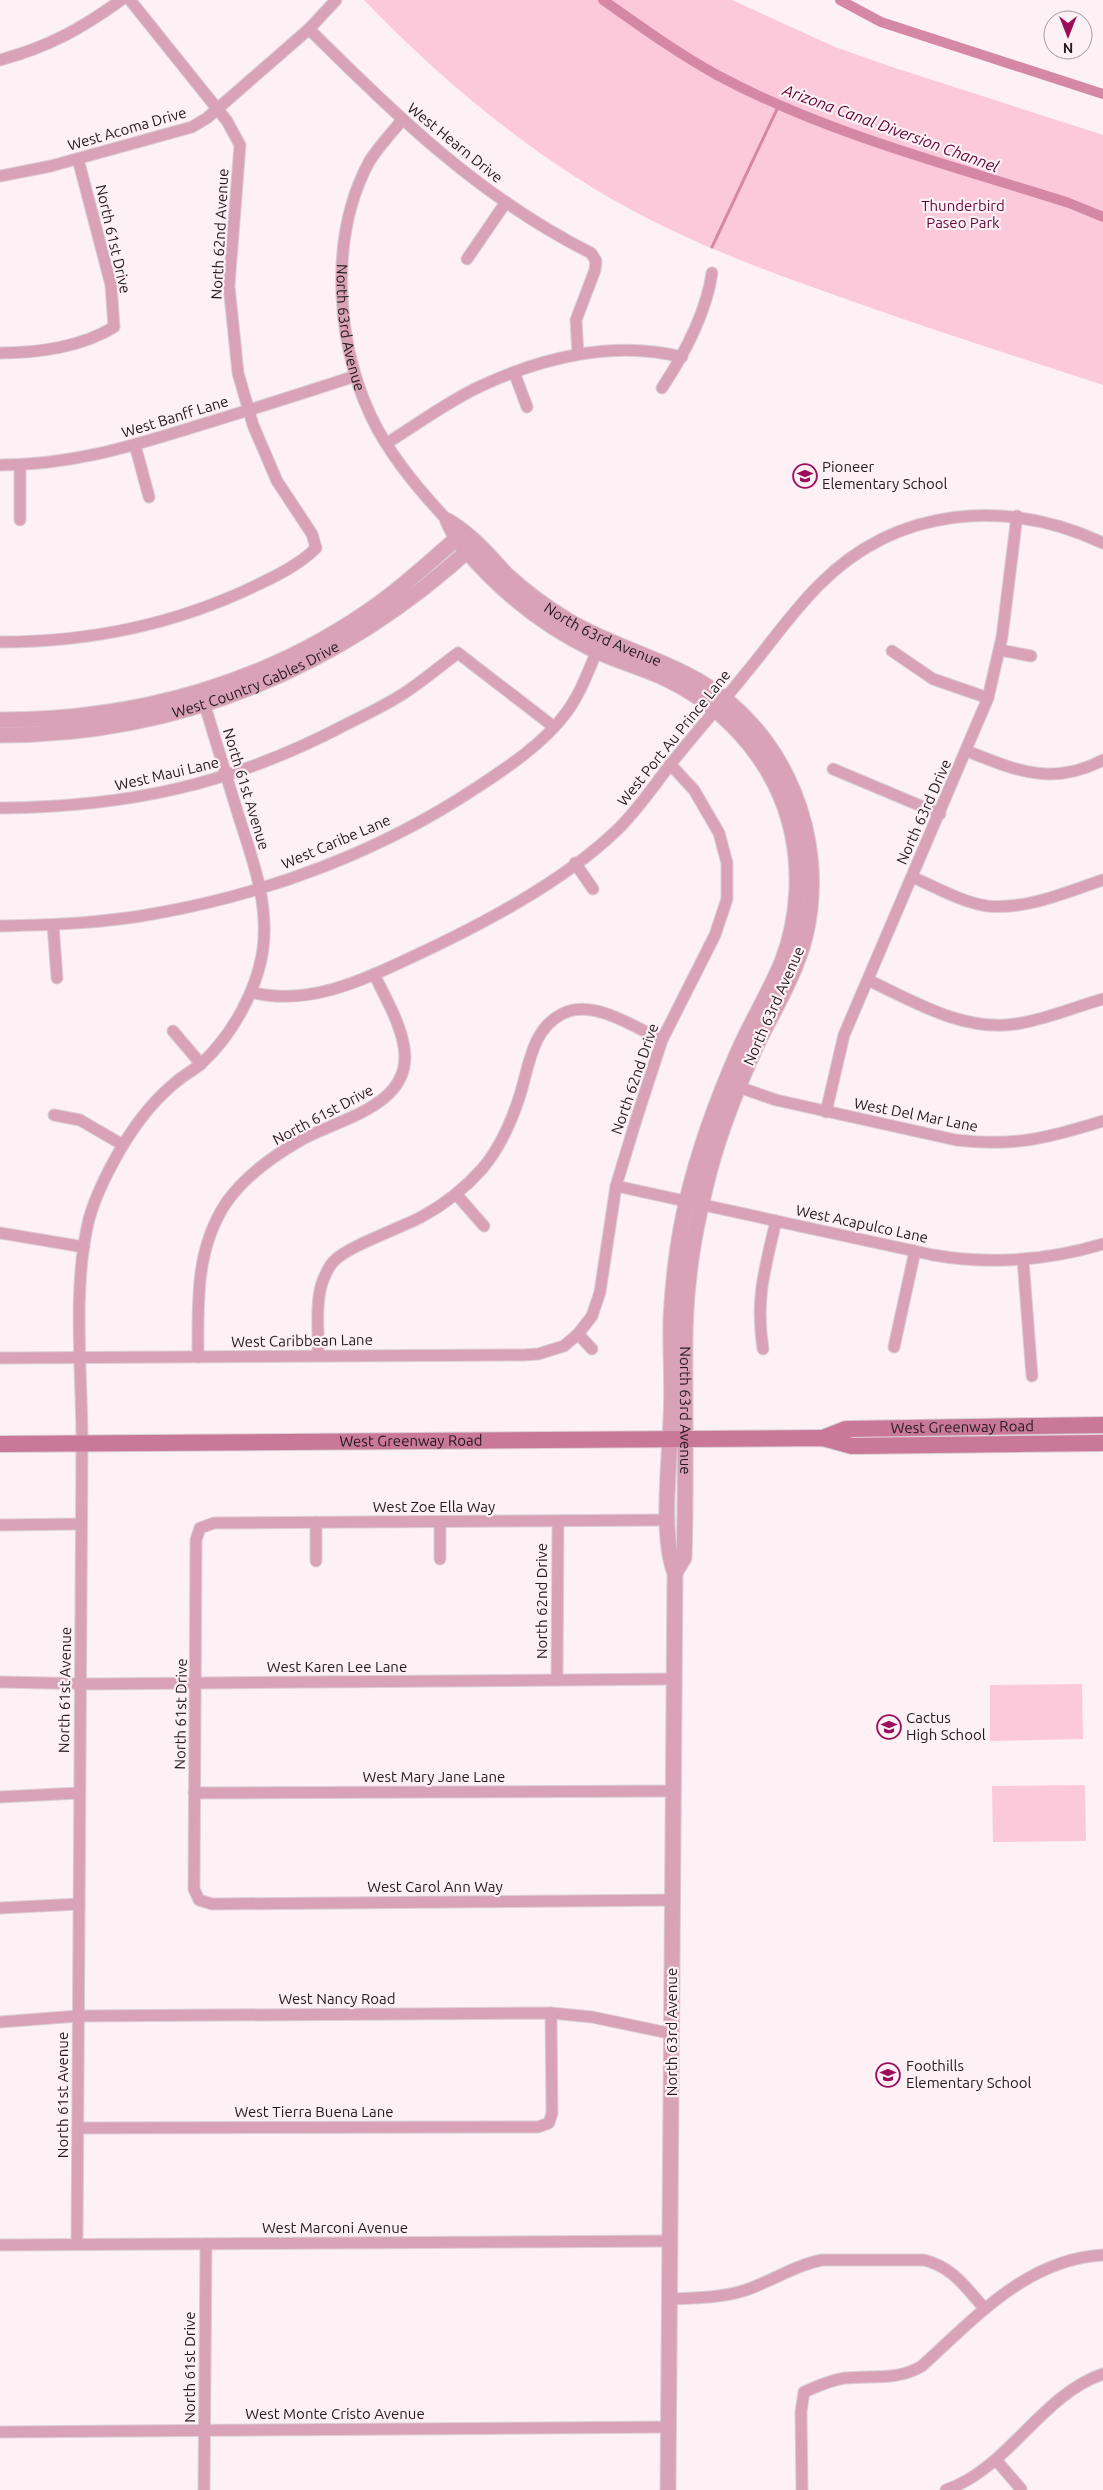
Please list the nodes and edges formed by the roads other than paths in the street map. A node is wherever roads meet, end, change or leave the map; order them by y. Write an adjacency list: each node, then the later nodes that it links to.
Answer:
1 (121, 0): 5 (street)
2 (130, 0): 6 (street, North 62nd Avenue)
3 (336, 0): 4 (street, West Acoma Drive)
4 (309, 29): 6 (street, West Acoma Drive); 7 (street, West Hearn Drive)
5 (0, 60)
6 (217, 109): 8 (street, West Acoma Drive); 20 (street, North 62nd Avenue)
7 (402, 120): 10 (street, West Hearn Drive); 17 (street, North 63rd Avenue)
8 (78, 158): 9 (street, West Acoma Drive); 13 (street, North 61st Drive)
9 (0, 176)
10 (506, 202): 11 (street); 14 (street, West Hearn Drive)
11 (467, 259)
12 (712, 273): 15 (street)
13 (0, 353)
14 (578, 354): 15 (street); 16 (street)
15 (682, 357): 18 (street)
16 (514, 372): 19 (street); 21 (street)
17 (355, 376): 20 (street, West Banff Lane); 21 (street, North 63rd Avenue)
18 (662, 388)
19 (527, 407)
20 (247, 410): 22 (street, West Banff Lane); 31 (street, North 62nd Avenue)
21 (387, 443): 28 (street, North 63rd Avenue)
22 (135, 445): 24 (street, West Banff Lane); 25 (street)
23 (0, 465): 24 (street, West Banff Lane)
24 (20, 465): 27 (street)
25 (149, 497)
26 (1017, 516): 30 (street, West Port Au Prince Lane); 33 (street, North 63rd Drive); 38 (street, West Port Au Prince Lane)
27 (20, 520)
28 (448, 521): 29 (street, North 63rd Avenue)
29 (466, 541): 32 (street, North 63rd Avenue); 37 (street, West Country Gables Drive)
30 (1103, 543)
31 (0, 642)
32 (600, 645): 38 (street, North 63rd Avenue); 40 (street, West Caribe Lane)
33 (1000, 650): 35 (street); 36 (street, North 63rd Drive)
34 (892, 651): 36 (street)
35 (1032, 656)
36 (988, 698): 42 (street, North 63rd Drive)
37 (202, 699): 39 (street, West Country Gables Drive); 41 (street, West Country Gables Drive); 46 (street, North 61st Avenue)
38 (720, 704): 44 (street, West Port Au Prince Lane); 64 (street, North 63rd Avenue)
39 (0, 720)
40 (554, 727): 46 (street, West Maui Lane); 52 (street, West Caribe Lane)
41 (0, 735)
42 (967, 751): 43 (street); 48 (street, North 63rd Drive)
43 (1103, 760)
44 (670, 764): 49 (street, West Port Au Prince Lane); 62 (street, North 62nd Drive)
45 (833, 769): 48 (street)
46 (226, 777): 47 (street, West Maui Lane); 52 (street, North 61st Avenue)
47 (0, 808)
48 (940, 814): 50 (street, North 63rd Drive)
49 (575, 864): 53 (street); 56 (street, West Port Au Prince Lane)
50 (912, 877): 51 (street); 58 (street, North 63rd Drive)
51 (1103, 880)
52 (261, 888): 54 (street, West Caribe Lane); 59 (street, North 61st Avenue)
53 (593, 889)
54 (53, 925): 55 (street, West Caribe Lane); 57 (street)
55 (0, 926)
56 (374, 974): 59 (street, West Port Au Prince Lane); 84 (street, North 61st Drive)
57 (56, 978)
58 (868, 980): 60 (street); 65 (street, North 63rd Drive)
59 (251, 992): 63 (street, North 61st Avenue)
60 (1103, 999)
61 (173, 1031): 63 (street)
62 (662, 1040): 69 (street, North 62nd Drive); 70 (street)
63 (201, 1064): 68 (street, North 61st Avenue)
64 (732, 1084): 65 (street, West Del Mar Lane); 71 (street, North 63rd Avenue)
65 (826, 1112): 67 (street, West Del Mar Lane)
66 (54, 1115): 68 (street)
67 (1103, 1121)
68 (123, 1145): 76 (street, North 61st Avenue)
69 (616, 1186): 71 (street, West Acapulco Lane); 79 (street, North 62nd Drive)
70 (456, 1194): 73 (street); 83 (street)
71 (694, 1202): 72 (street, West Acapulco Lane); 91 (street, North 63rd Avenue)
72 (776, 1221): 77 (street, West Acapulco Lane); 82 (street)
73 (484, 1226)
74 (0, 1233): 76 (street)
75 (1103, 1244): 78 (street, West Acapulco Lane)
76 (84, 1247): 86 (street, North 61st Avenue)
77 (915, 1251): 78 (street, West Acapulco Lane); 80 (street)
78 (1023, 1260): 87 (street)
79 (578, 1334): 81 (street); 83 (street, West Caribbean Lane)
80 (894, 1347)
81 (592, 1349)
82 (763, 1349)
83 (318, 1355): 84 (street, West Caribbean Lane)
84 (198, 1357): 86 (street, West Caribbean Lane)
85 (0, 1358): 86 (street, West Caribbean Lane)
86 (81, 1358): 92 (street, North 61st Avenue)
87 (1032, 1376)
88 (1103, 1425): 89 (main road, West Greenway Road)
89 (1059, 1426): 90 (main road, West Greenway Road); 93 (main road)
90 (823, 1438): 91 (main road, West Greenway Road); 93 (main road, West Greenway Road)
91 (678, 1439): 92 (main road, West Greenway Road); 96 (street, North 63rd Avenue); 105 (street, North 63rd Avenue)
92 (82, 1443): 95 (main road, West Greenway Road); 100 (street, North 61st Avenue)
93 (1052, 1443): 94 (main road, West Greenway Road)
94 (1103, 1443)
95 (0, 1444)
96 (668, 1520): 99 (street, West Zoe Ella Way); 105 (street, North 63rd Avenue)
97 (316, 1522): 98 (street, West Zoe Ella Way); 102 (street, West Zoe Ella Way); 104 (street)
98 (440, 1522): 99 (street, West Zoe Ella Way); 103 (street)
99 (558, 1522): 107 (street, North 62nd Drive)
100 (81, 1524): 101 (street); 110 (street, North 61st Avenue)
101 (0, 1525)
102 (200, 1528): 109 (street, North 61st Drive)
103 (440, 1559)
104 (316, 1561)
105 (675, 1573): 106 (street, North 63rd Avenue)
106 (675, 1679): 107 (street, West Karen Lee Lane); 111 (street, North 63rd Avenue)
107 (557, 1680): 109 (street, West Karen Lee Lane)
108 (0, 1682): 110 (street, West Karen Lee Lane)
109 (197, 1682): 110 (street, West Karen Lee Lane); 113 (street, North 61st Drive)
110 (81, 1683): 112 (street, North 61st Avenue)
111 (674, 1791): 113 (street, West Mary Jane Lane); 116 (street, North 63rd Avenue)
112 (79, 1793): 114 (street); 117 (street, North 61st Avenue)
113 (194, 1793): 115 (street, North 61st Drive)
114 (0, 1797)
115 (199, 1900): 116 (street, West Carol Ann Way)
116 (673, 1900): 122 (street, North 63rd Avenue)
117 (79, 1904): 118 (street); 120 (street, North 61st Avenue)
118 (0, 1908)
119 (551, 2013): 120 (street, West Nancy Road); 122 (street, West Nancy Road); 123 (street, West Tierra Buena Lane)
120 (78, 2016): 121 (street, West Nancy Road); 123 (street, North 61st Avenue)
121 (0, 2022)
122 (672, 2034): 124 (street, North 63rd Avenue)
123 (78, 2128): 125 (street, North 61st Avenue)
124 (671, 2241): 126 (street, West Marconi Avenue); 129 (street, North 63rd Avenue)
125 (77, 2244): 126 (street, West Marconi Avenue); 127 (street, West Marconi Avenue)
126 (206, 2244): 133 (street, North 61st Drive)
127 (0, 2245)
128 (1103, 2255): 130 (street)
129 (670, 2299): 130 (street); 132 (street, North 63rd Avenue)
130 (985, 2309): 139 (street)
131 (1103, 2374): 135 (street)
132 (670, 2426): 133 (street, West Monte Cristo Avenue); 138 (street, North 63rd Avenue)
133 (204, 2430): 134 (street, West Monte Cristo Avenue); 137 (street, North 61st Drive)
134 (0, 2432)
135 (996, 2460): 136 (street); 140 (street)
136 (1021, 2489)
137 (204, 2490)
138 (668, 2490)
139 (802, 2490)
140 (946, 2490)

